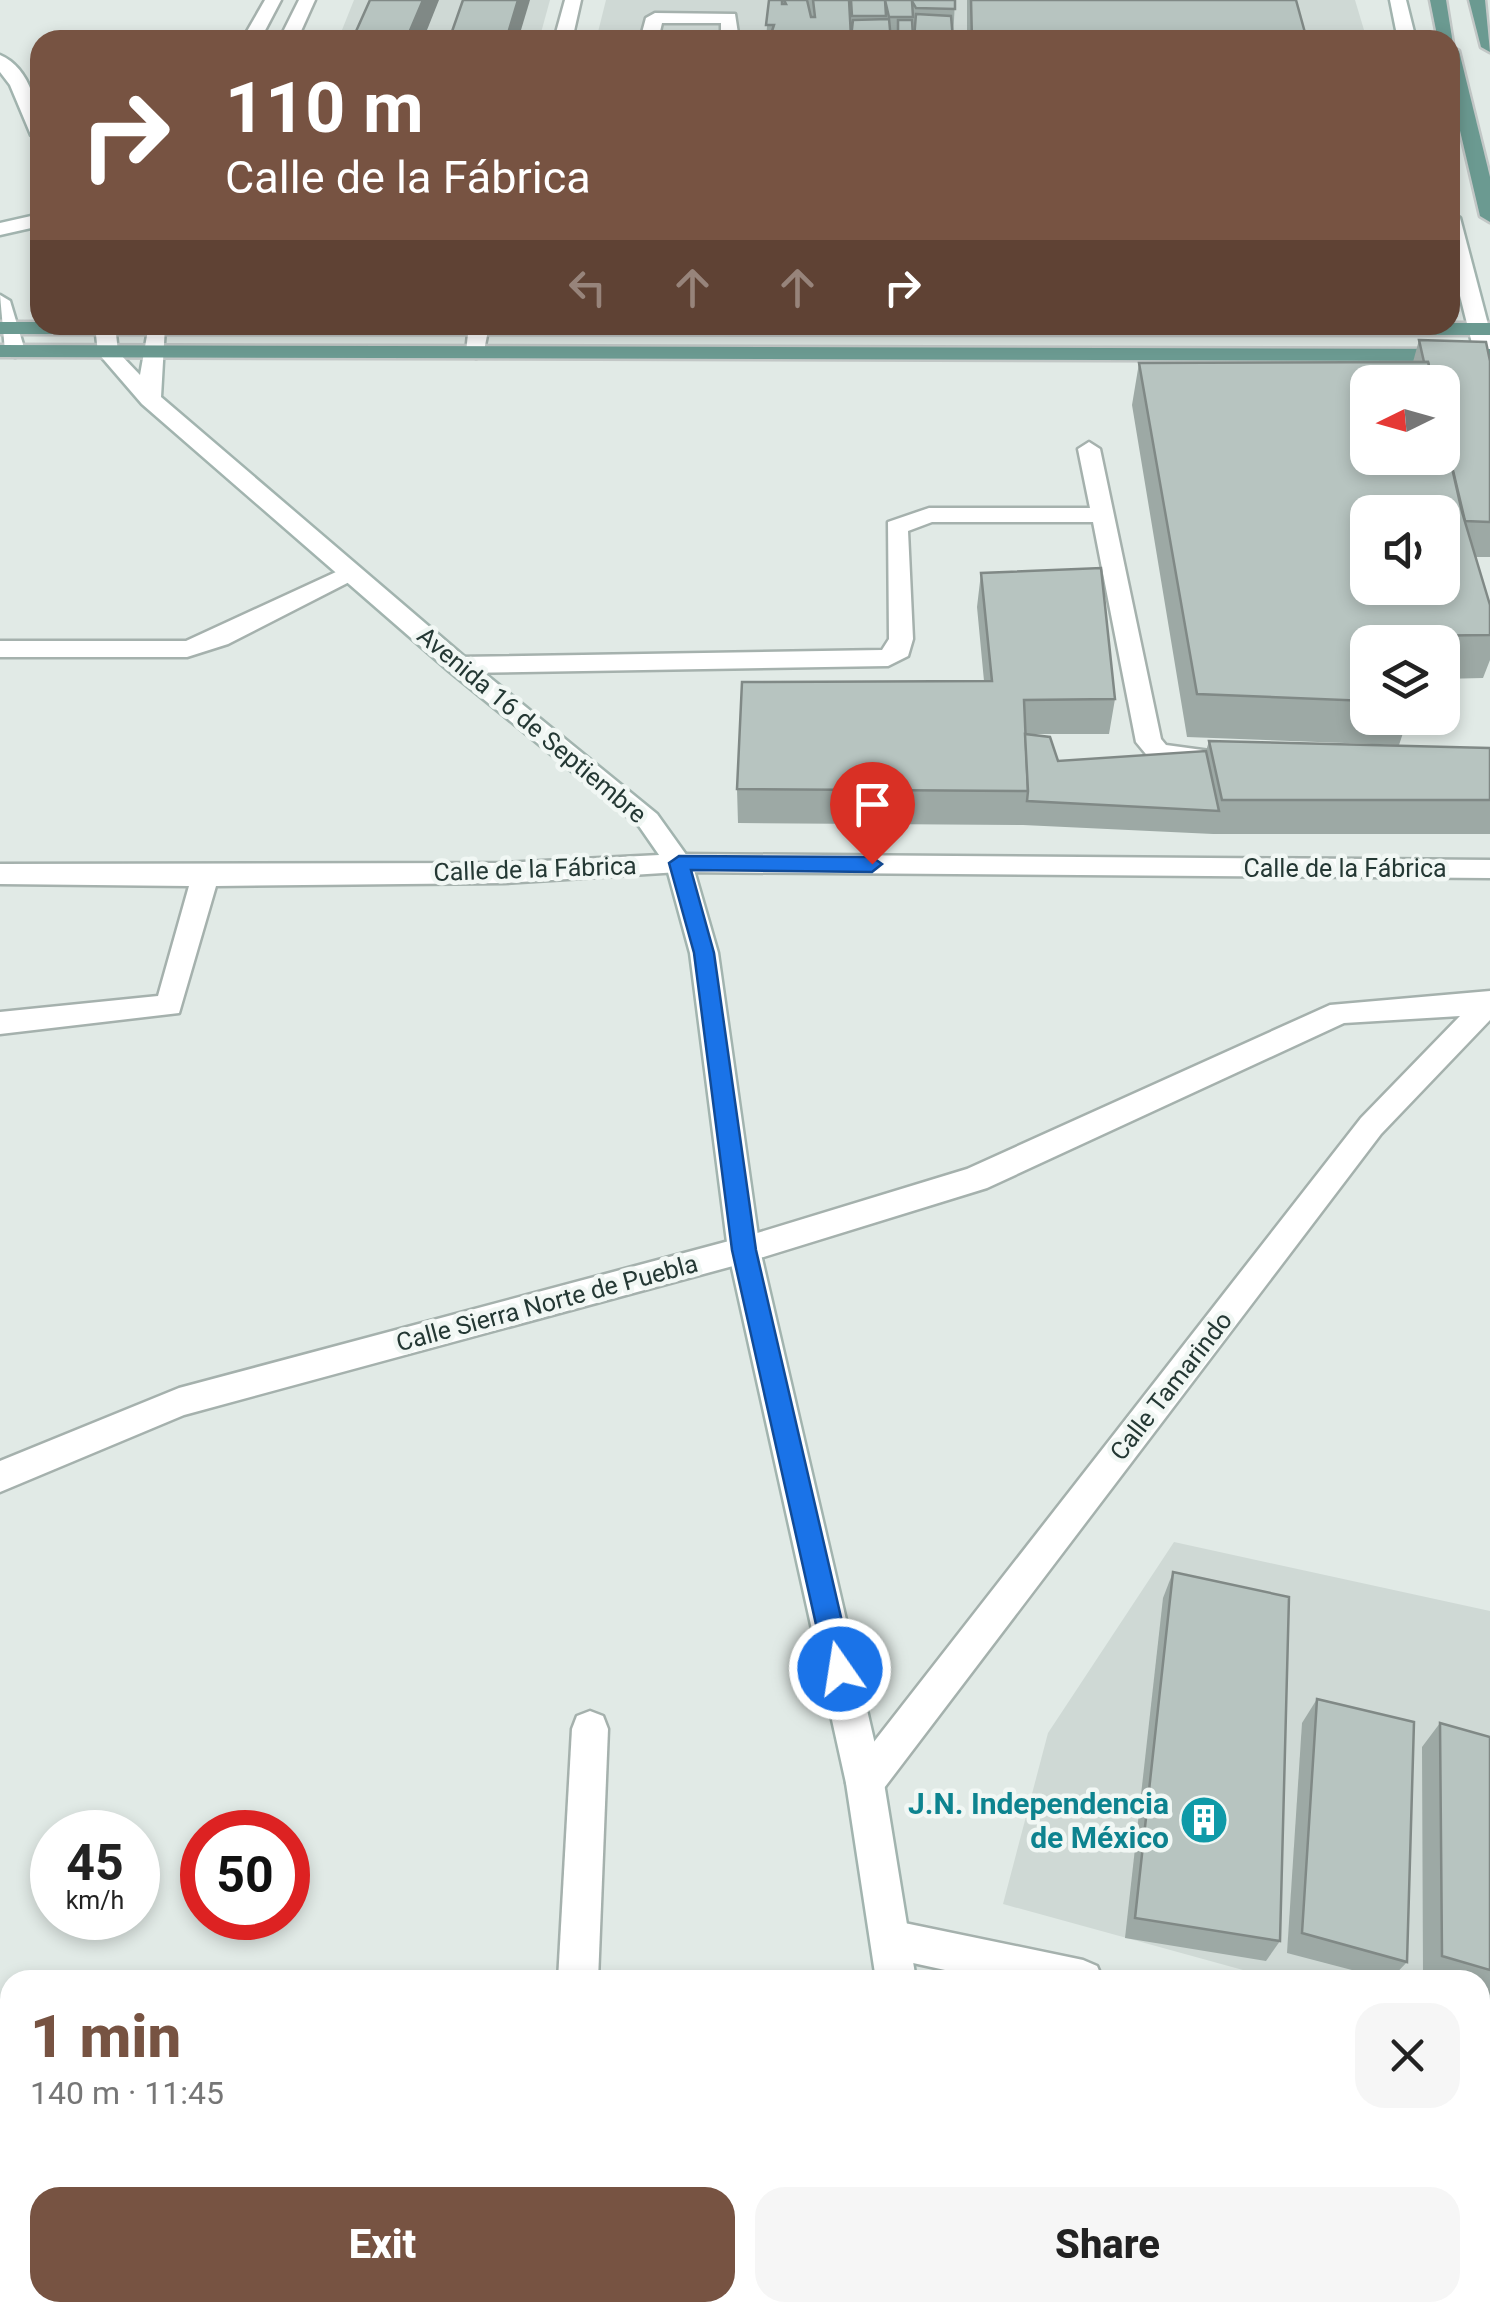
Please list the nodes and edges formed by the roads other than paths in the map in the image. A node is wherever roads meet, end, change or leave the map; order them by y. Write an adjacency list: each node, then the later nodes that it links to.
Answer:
1 (272, 0): 7 (street)
2 (307, 0): 8 (street)
3 (573, 0): 9 (street)
4 (1398, 0): 12 (street)
5 (1438, 0): 13 (main road)
6 (1477, 0): 14 (main road)
7 (256, 30)
8 (293, 30)
9 (566, 30)
10 (651, 30): 11 (street)
11 (730, 30)
12 (1406, 30)
13 (1445, 30)
14 (1490, 47)
15 (0, 60): 17 (street)
16 (1460, 93): 18 (main road)
17 (30, 111)
18 (1490, 216)
19 (30, 222): 20 (street)
20 (0, 228)
21 (1460, 252): 25 (street)
22 (0, 301): 23 (street)
23 (3, 328): 24 (main road); 29 (street)
24 (30, 328)
25 (1483, 329): 33 (street)
26 (107, 335): 31 (street)
27 (157, 335): 32 (street)
28 (478, 335): 30 (street)
29 (8, 351): 31 (main road)
30 (476, 352): 32 (main road); 33 (main road)
31 (108, 353): 32 (main road); 34 (street, Avenida 16 de Septiembre)
32 (151, 353): 34 (street)
33 (1489, 360)
34 (150, 399): 37 (street, Avenida 16 de Septiembre)
35 (1089, 449): 36 (street)
36 (1103, 515): 39 (street); 40 (street)
37 (350, 573): 38 (street); 39 (street, Avenida 16 de Septiembre)
38 (0, 648)
39 (458, 665): 41 (street, Avenida 16 de Septiembre)
40 (1230, 758)
41 (679, 863): 42 (street, Calle de la Fábrica); 44 (street, Calle de la Fábrica); 47 (street, Avenida 16 de Septiembre)
42 (1490, 869)
43 (0, 874): 44 (street, Calle de la Fábrica)
44 (205, 877): 46 (street)
45 (1489, 1003): 47 (street, Calle Sierra Norte de Puebla); 50 (street, Calle Tamarindo)
46 (0, 1023)
47 (744, 1250): 48 (street, Calle Sierra Norte de Puebla); 50 (street, Avenida 16 de Septiembre)
48 (0, 1477)
49 (590, 1729): 52 (street)
50 (866, 1783): 51 (street, Avenida 16 de Septiembre)
51 (890, 1939): 53 (street, Avenida 16 de Septiembre); 54 (street)
52 (578, 1970)
53 (895, 1970)
54 (1036, 1970)

